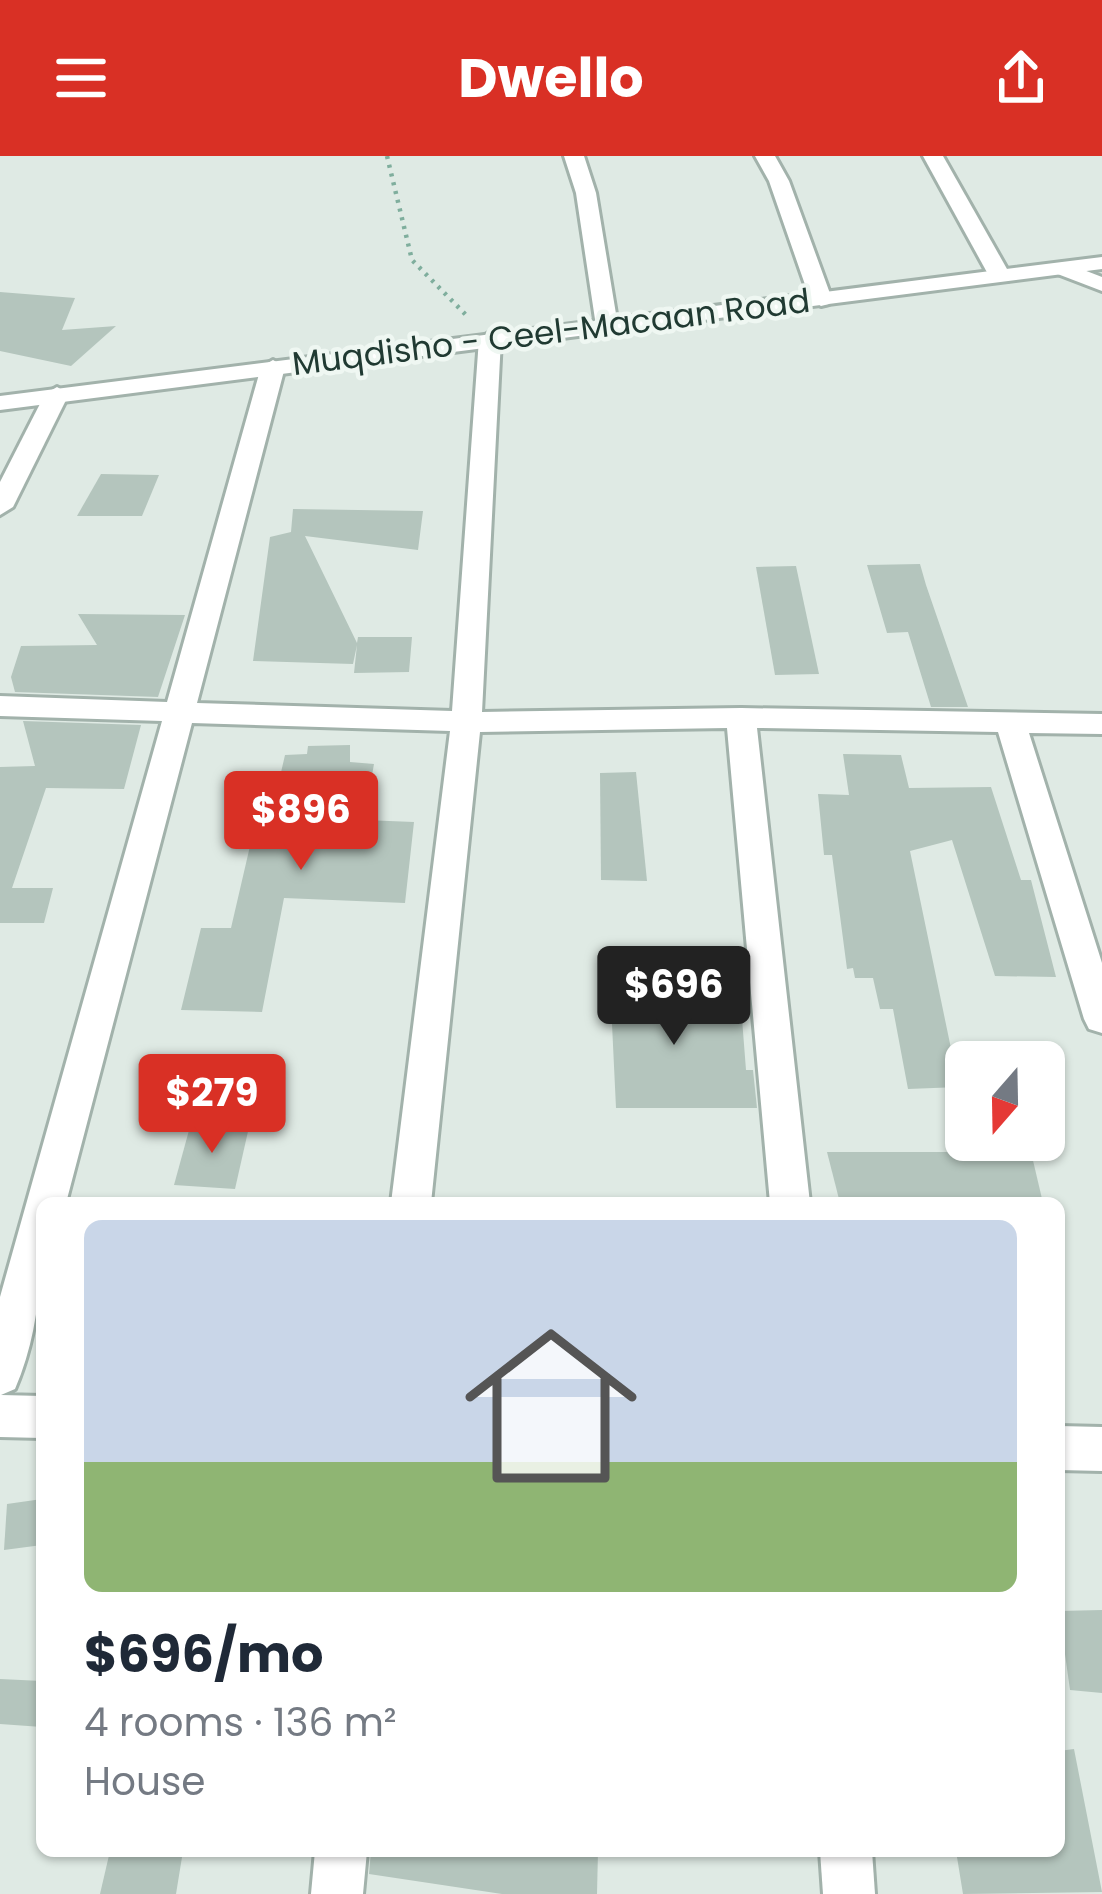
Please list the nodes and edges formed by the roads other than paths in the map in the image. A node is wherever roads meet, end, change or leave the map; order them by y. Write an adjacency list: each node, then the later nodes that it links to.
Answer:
1 (574, 156): 9 (street)
2 (765, 156): 8 (street)
3 (933, 156): 6 (street)
4 (1102, 263): 5 (street, Muqdisho - Ceel-Macaan Road)
5 (1064, 268): 6 (street, Muqdisho - Ceel-Macaan Road); 7 (street)
6 (1000, 276): 8 (street, Muqdisho - Ceel-Macaan Road)
7 (1102, 284)
8 (821, 298): 9 (street, Muqdisho - Ceel-Macaan Road)
9 (607, 326): 10 (street, Muqdisho - Ceel-Macaan Road)
10 (490, 339): 11 (street, Muqdisho - Ceel-Macaan Road); 18 (street)
11 (273, 367): 12 (street, Muqdisho - Ceel-Macaan Road); 16 (street)
12 (57, 394): 13 (street, Muqdisho - Ceel-Macaan Road); 14 (street)
13 (0, 404)
14 (0, 507)
15 (0, 706): 16 (street)
16 (176, 712): 18 (street); 22 (street)
17 (741, 718): 18 (street); 19 (street); 24 (street)
18 (466, 722): 23 (street)
19 (1010, 722): 20 (street); 21 (street)
20 (1102, 724)
21 (1102, 1018)
22 (48, 1197)
23 (412, 1197)
24 (789, 1197)
25 (36, 1239): 26 (street)
26 (0, 1375)
27 (0, 1416): 28 (street)
28 (36, 1417)
29 (1065, 1448): 30 (street)
30 (1102, 1449)
31 (340, 1857): 33 (street)
32 (846, 1857): 34 (street)
33 (337, 1894)
34 (849, 1894)

